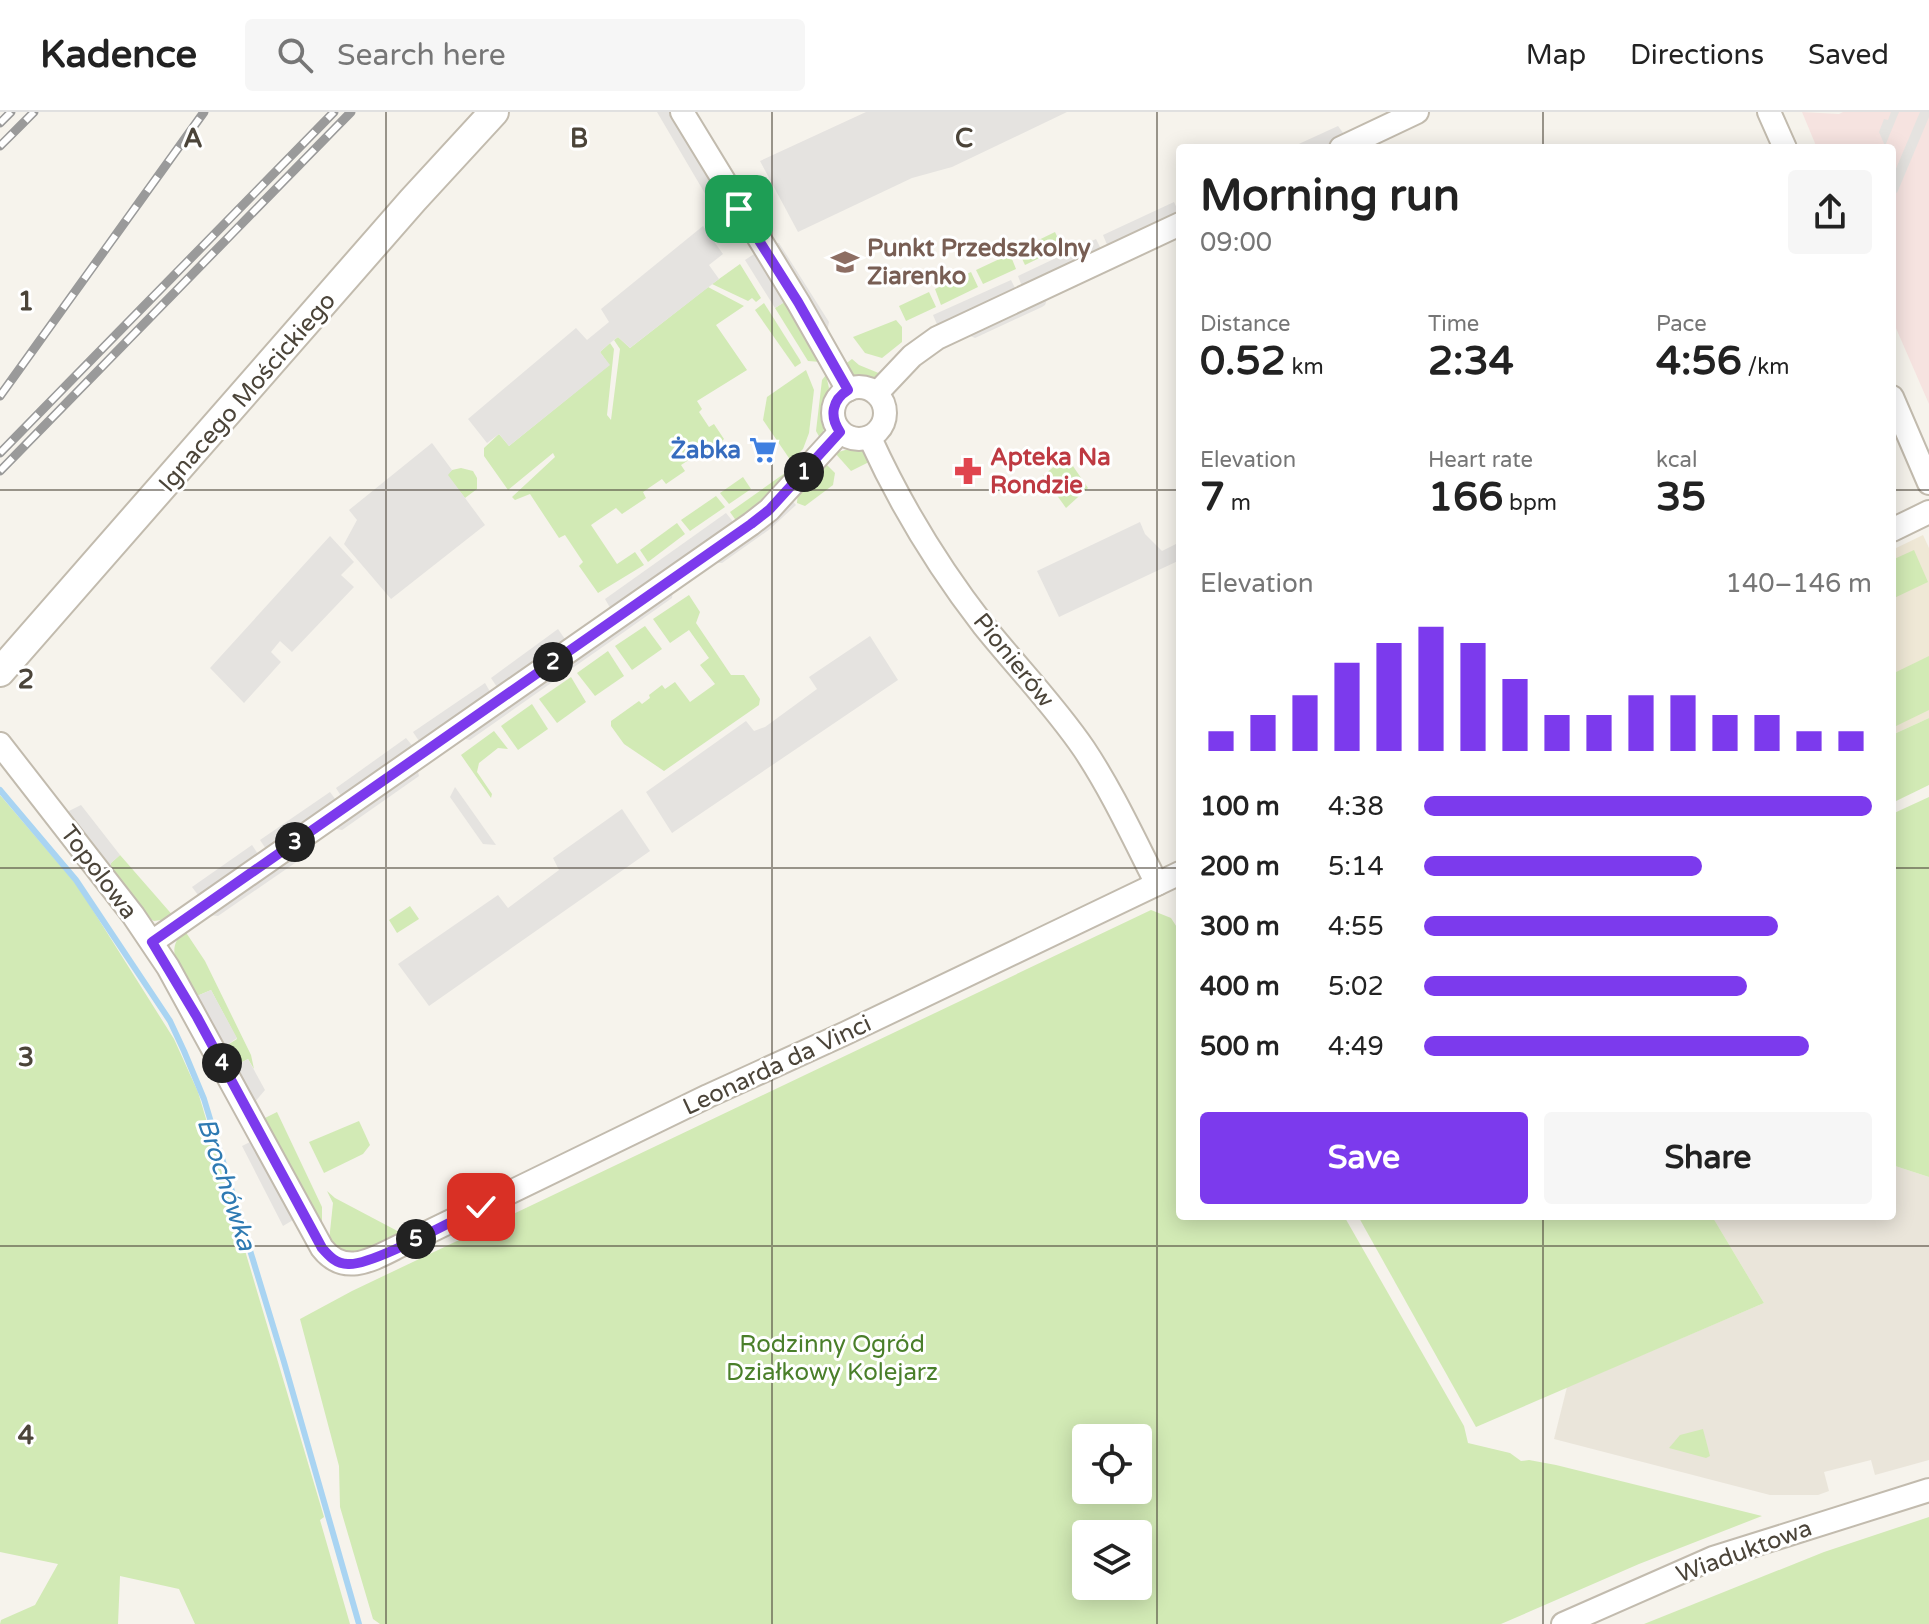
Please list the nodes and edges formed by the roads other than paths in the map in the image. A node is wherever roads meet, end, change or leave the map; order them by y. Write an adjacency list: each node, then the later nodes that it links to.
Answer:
1 (494, 112): 17 (street, Ignacego Mościckiego)
2 (682, 112): 9 (street)
3 (1417, 112): 5 (street)
4 (1769, 112): 7 (street)
5 (1379, 120): 6 (street)
6 (1346, 144)
7 (1783, 144)
8 (1176, 226): 10 (street)
9 (848, 390): 10 (street); 12 (street)
10 (877, 393): 13 (street)
11 (1896, 406): 14 (street)
12 (840, 432): 13 (street); 21 (street)
13 (870, 438): 20 (street, Pionierów)
14 (1929, 483)
15 (1929, 512): 16 (street)
16 (1896, 528)
17 (0, 672)
18 (0, 744): 21 (street, Topolowa)
19 (1176, 875): 20 (street, Leonarda da Vinci)
20 (1157, 884): 22 (street, Leonarda da Vinci)
21 (152, 942): 22 (street, Topolowa)
22 (374, 1258)
23 (1929, 1490): 24 (street, Wiaduktowa)
24 (1563, 1624)

